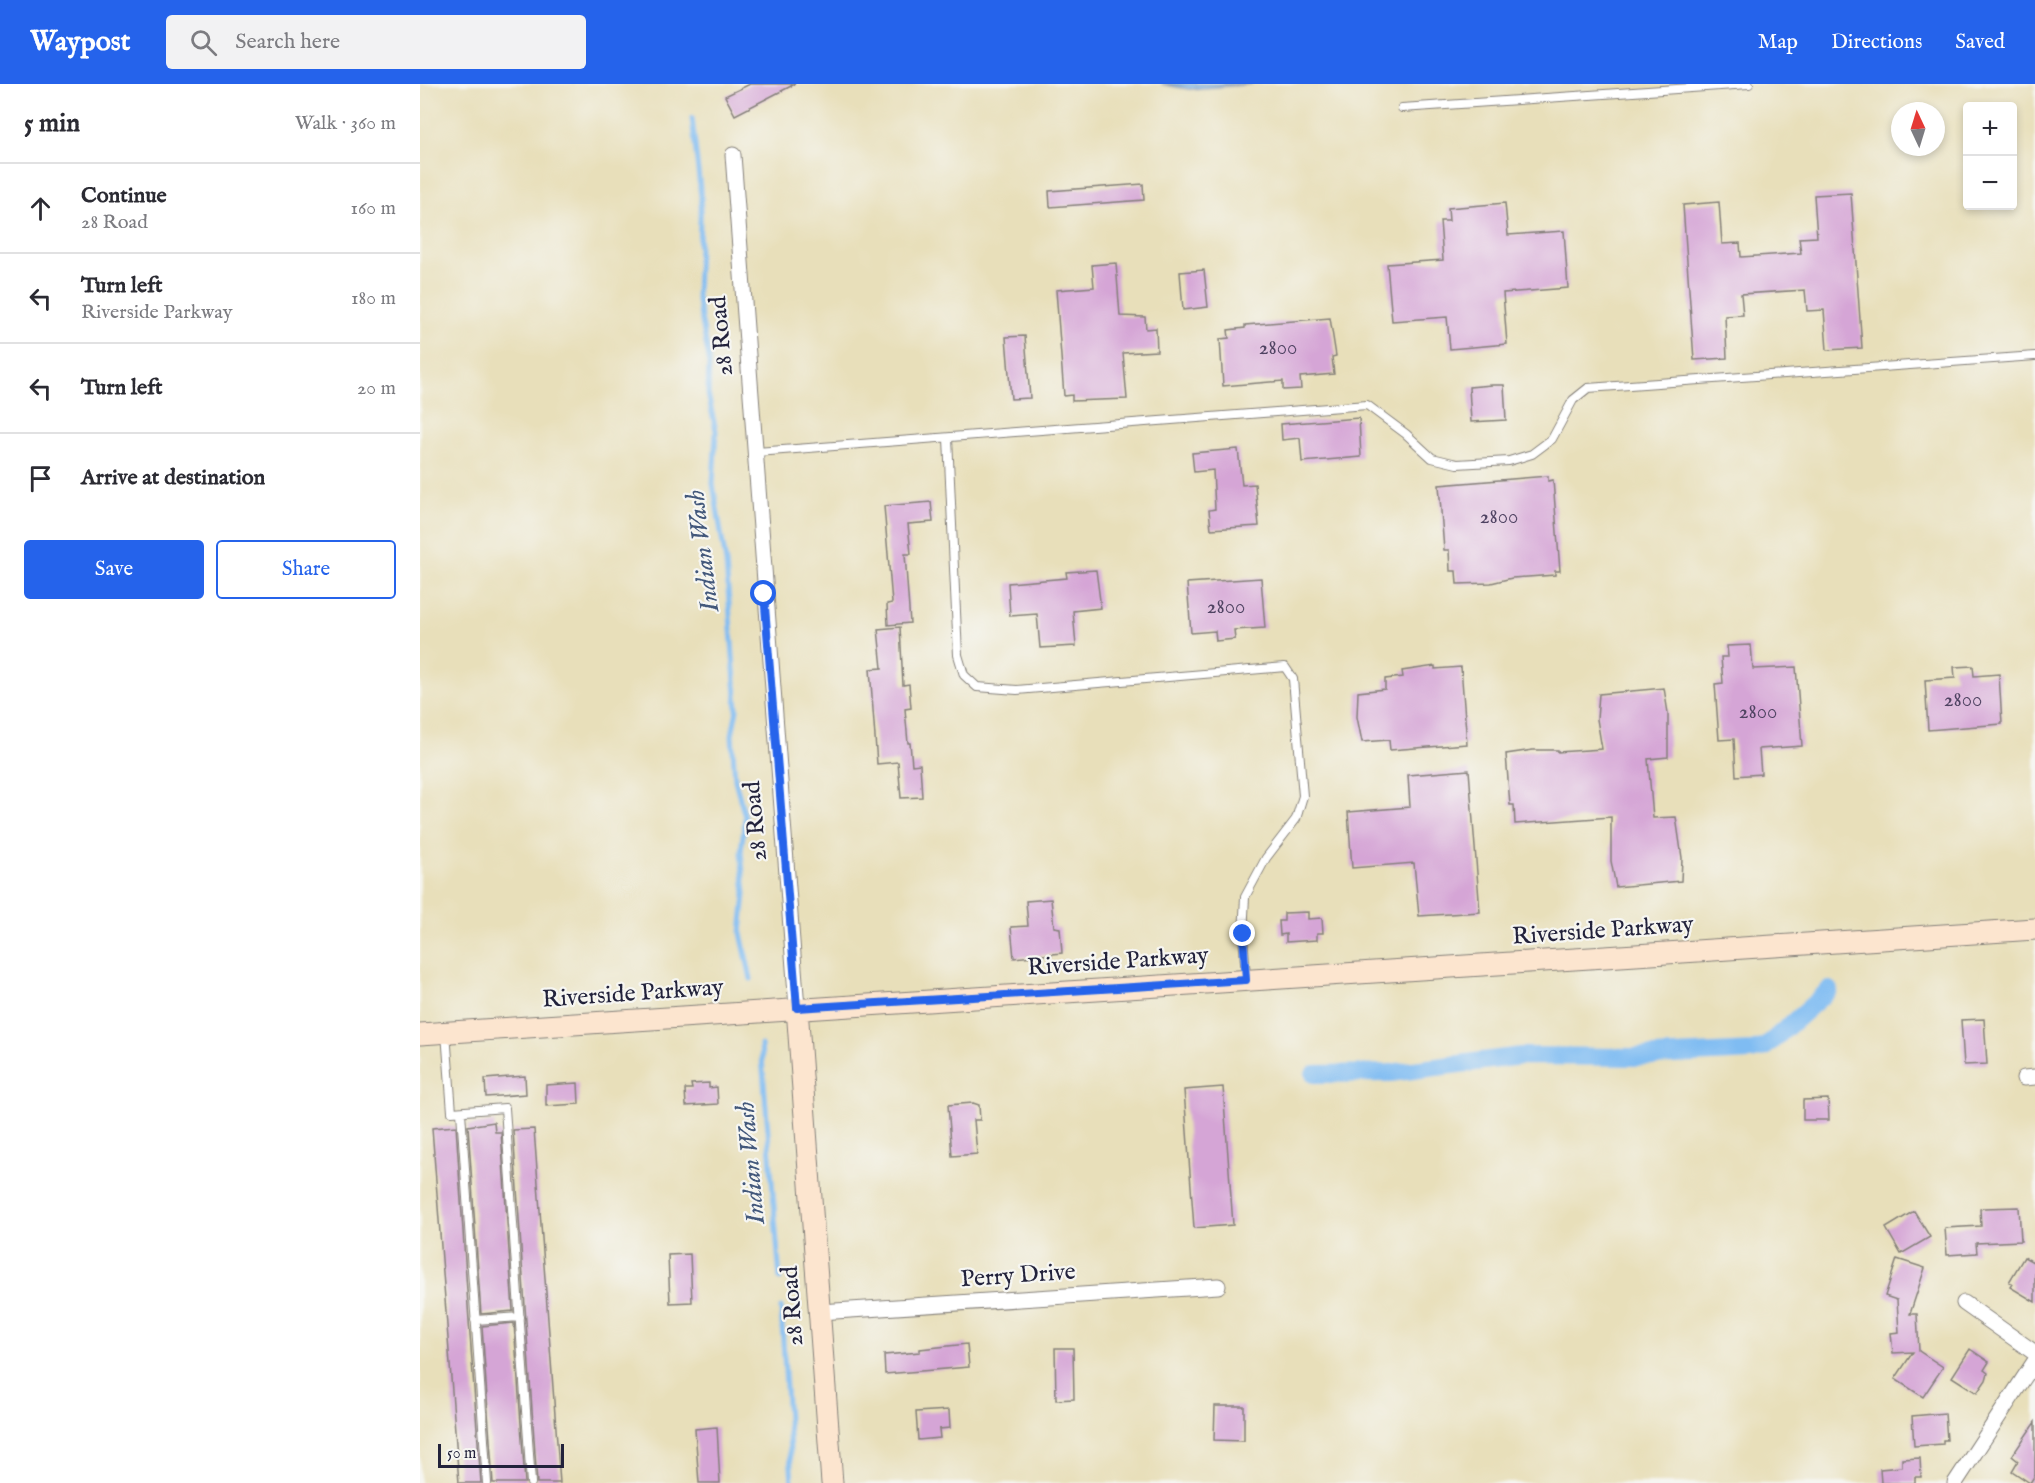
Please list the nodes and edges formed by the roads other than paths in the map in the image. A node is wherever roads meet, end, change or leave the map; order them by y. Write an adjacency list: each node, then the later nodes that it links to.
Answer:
1 (1749, 84): 2 (lane)
2 (1402, 108)
3 (733, 155): 6 (street, 28 Road)
4 (2035, 356): 5 (lane)
5 (948, 438): 6 (lane); 8 (lane)
6 (757, 452): 9 (street, 28 Road)
7 (2035, 929): 8 (main road, Riverside Parkway)
8 (1246, 980): 9 (main road, Riverside Parkway)
9 (797, 1008): 10 (main road, Riverside Parkway); 15 (main road, 28 Road)
10 (446, 1032): 11 (main road, Riverside Parkway); 12 (lane)
11 (420, 1034)
12 (460, 1112): 16 (lane); 17 (lane)
13 (1218, 1286): 15 (street, Perry Drive)
14 (1964, 1303): 18 (street)
15 (820, 1312): 22 (main road, 28 Road)
16 (520, 1317): 17 (lane); 21 (lane)
17 (475, 1320): 20 (lane)
18 (2035, 1353)
19 (2035, 1361): 23 (street)
20 (487, 1483)
21 (531, 1483)
22 (832, 1483)
23 (1955, 1483)

